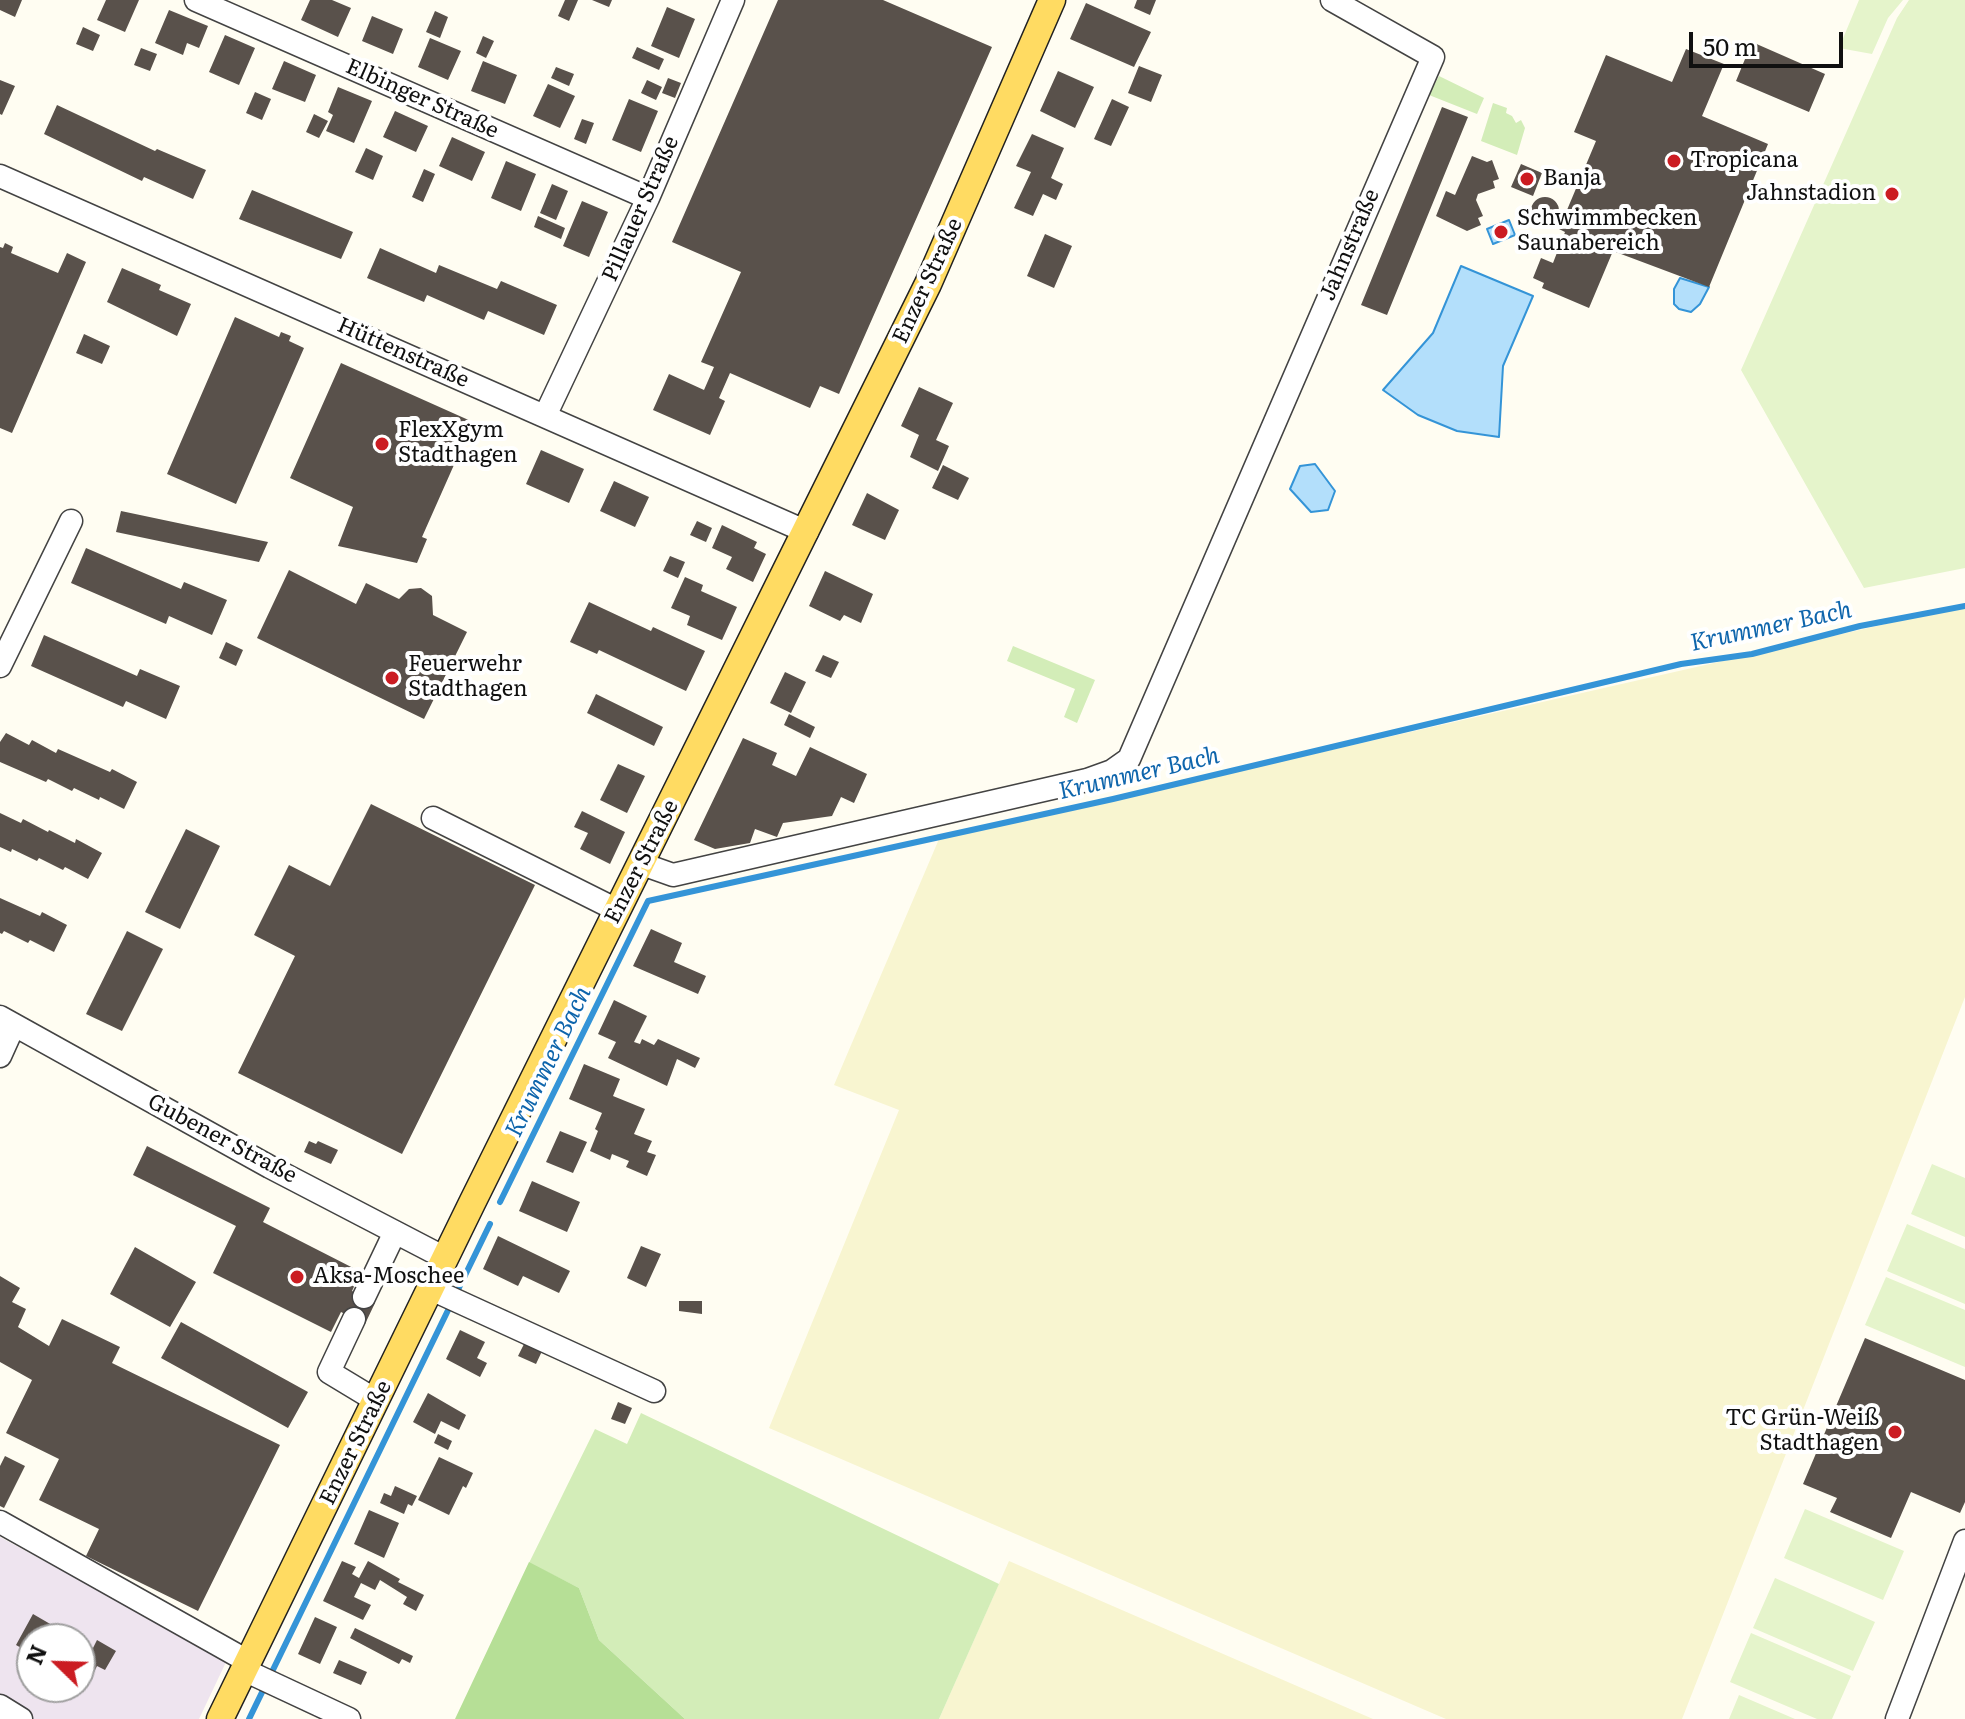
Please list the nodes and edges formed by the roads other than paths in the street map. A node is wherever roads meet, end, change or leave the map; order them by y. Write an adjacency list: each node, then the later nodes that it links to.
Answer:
1 (196, 0): 6 (street, Elbinger Straße)
2 (733, 0): 6 (street, Pillauer Straße)
3 (1332, 0): 12 (street, Jahnstraße)
4 (1049, 1): 9 (main road, Enzer Straße)
5 (0, 176): 7 (street, Hüttenstraße)
6 (648, 198): 7 (street, Pillauer Straße)
7 (545, 416): 9 (street, Hüttenstraße)
8 (71, 521): 10 (street)
9 (807, 532): 12 (main road, Enzer Straße)
10 (0, 666)
11 (433, 818): 13 (street)
12 (642, 864): 13 (main road, Enzer Straße)
13 (617, 910): 17 (main road, Enzer Straße)
14 (7, 1021): 15 (street); 16 (street, Gubener Straße)
15 (0, 1056)
16 (395, 1232): 17 (street, Gubener Straße); 19 (street)
17 (445, 1258): 18 (main road, Enzer Straße)
18 (445, 1296): 21 (street); 22 (main road, Enzer Straße)
19 (364, 1297)
20 (354, 1319): 22 (street)
21 (654, 1391)
22 (377, 1401): 25 (main road, Enzer Straße)
23 (0, 1522): 25 (street)
24 (1965, 1541): 30 (street)
25 (256, 1673): 28 (main road, Enzer Straße); 29 (street)
26 (0, 1706): 27 (street)
27 (21, 1719)
28 (220, 1719)
29 (349, 1719)
30 (1897, 1719)

